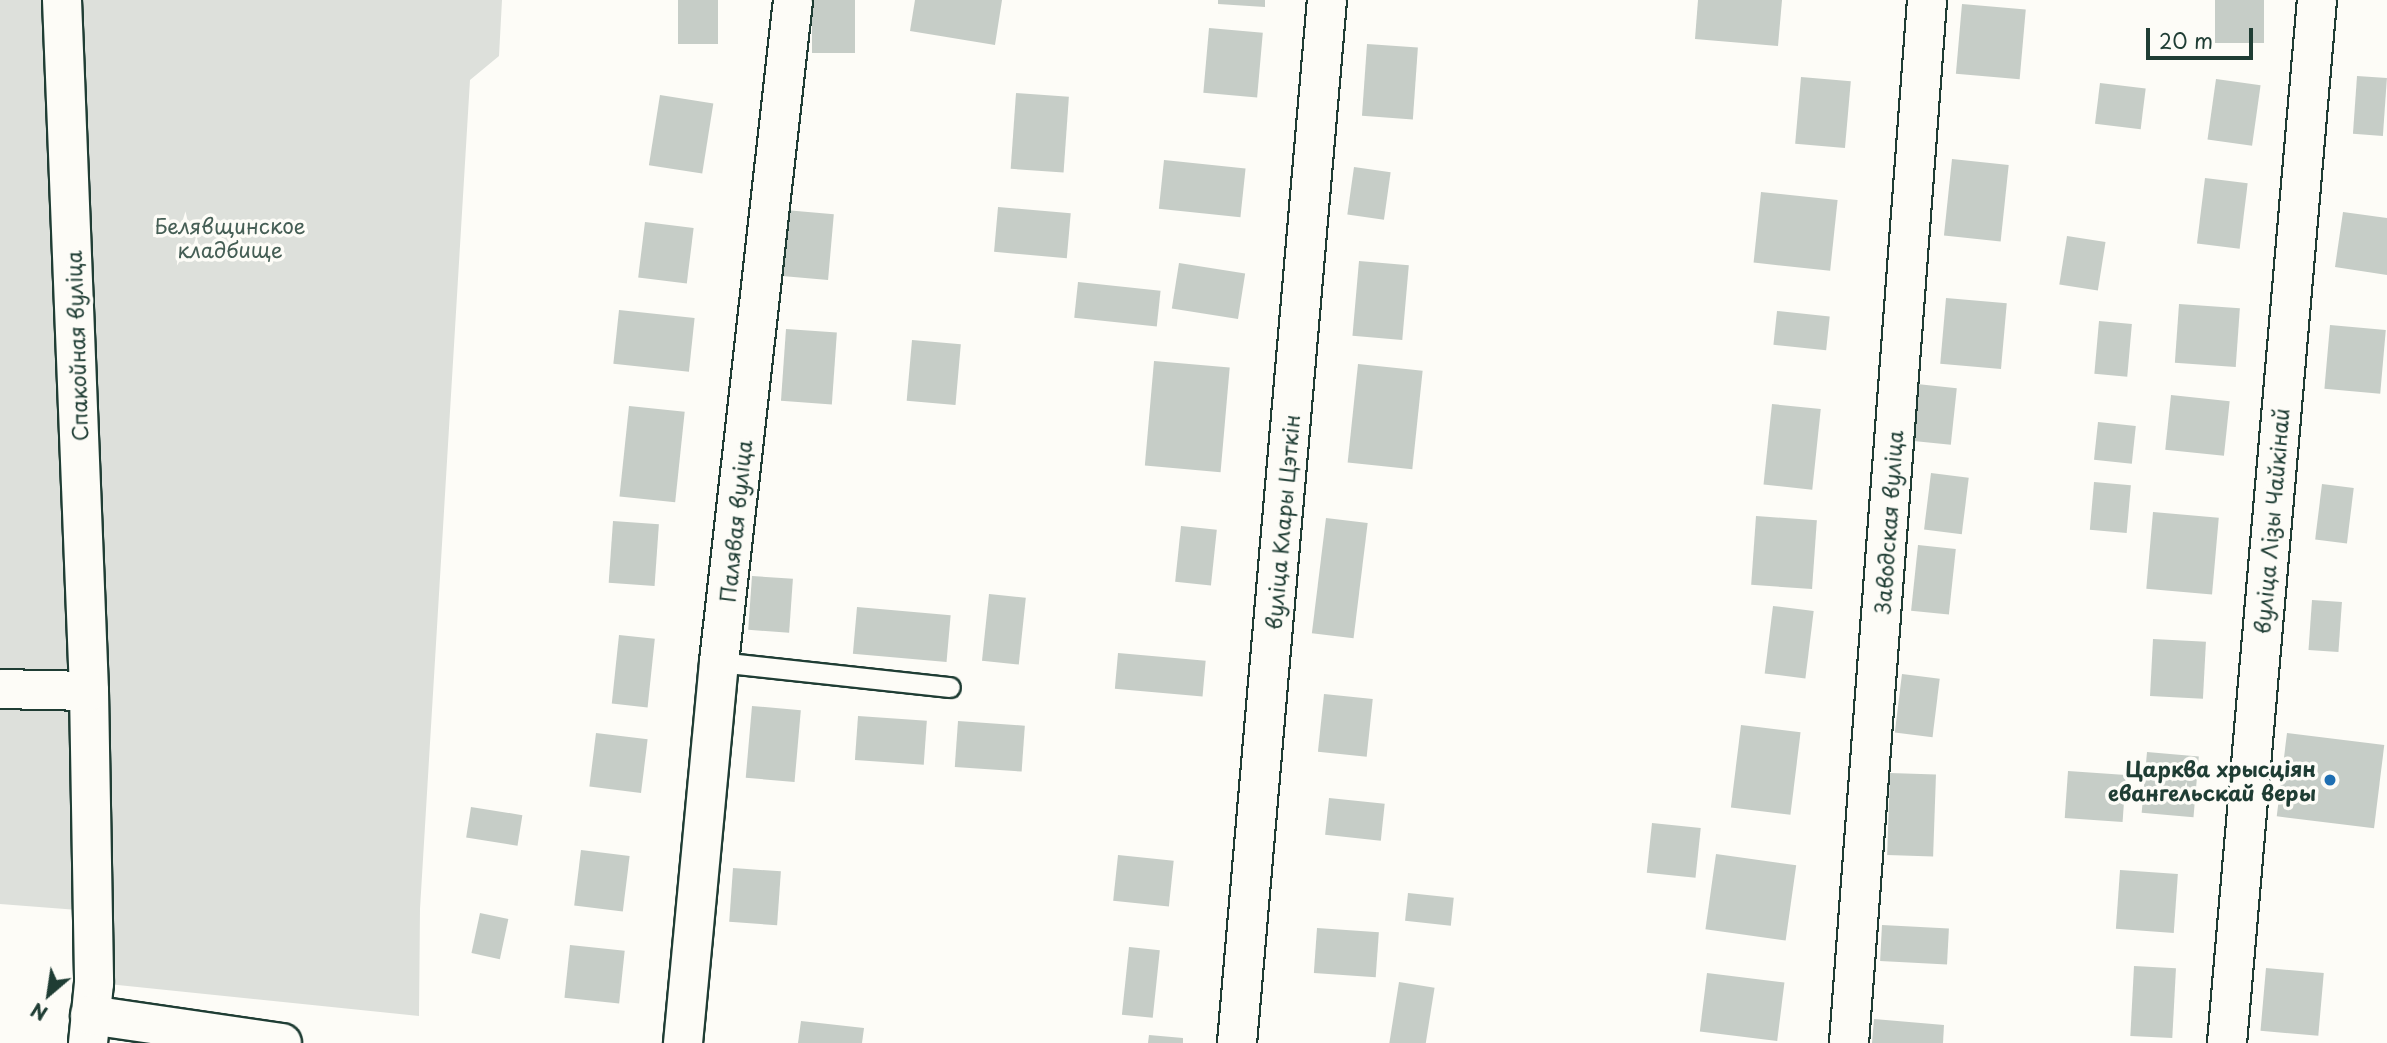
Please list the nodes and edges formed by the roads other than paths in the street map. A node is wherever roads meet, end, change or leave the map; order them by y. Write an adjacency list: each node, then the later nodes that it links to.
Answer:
1 (62, 0): 9 (street, Спакойная вуліца)
2 (793, 0): 6 (street, Палявая вуліца)
3 (1327, 0): 13 (street, вуліца Клары Цэткін)
4 (1927, 0): 14 (street, Заводская вуліца)
5 (2317, 0): 15 (street, вуліца Лізы Чайкінай)
6 (719, 663): 7 (lane); 12 (street, Палявая вуліца)
7 (950, 687)
8 (0, 690): 9 (street)
9 (89, 691): 10 (street, Спакойная вуліца)
10 (89, 1029): 11 (street)
11 (282, 1043)
12 (683, 1043)
13 (1237, 1043)
14 (1849, 1043)
15 (2227, 1043)

